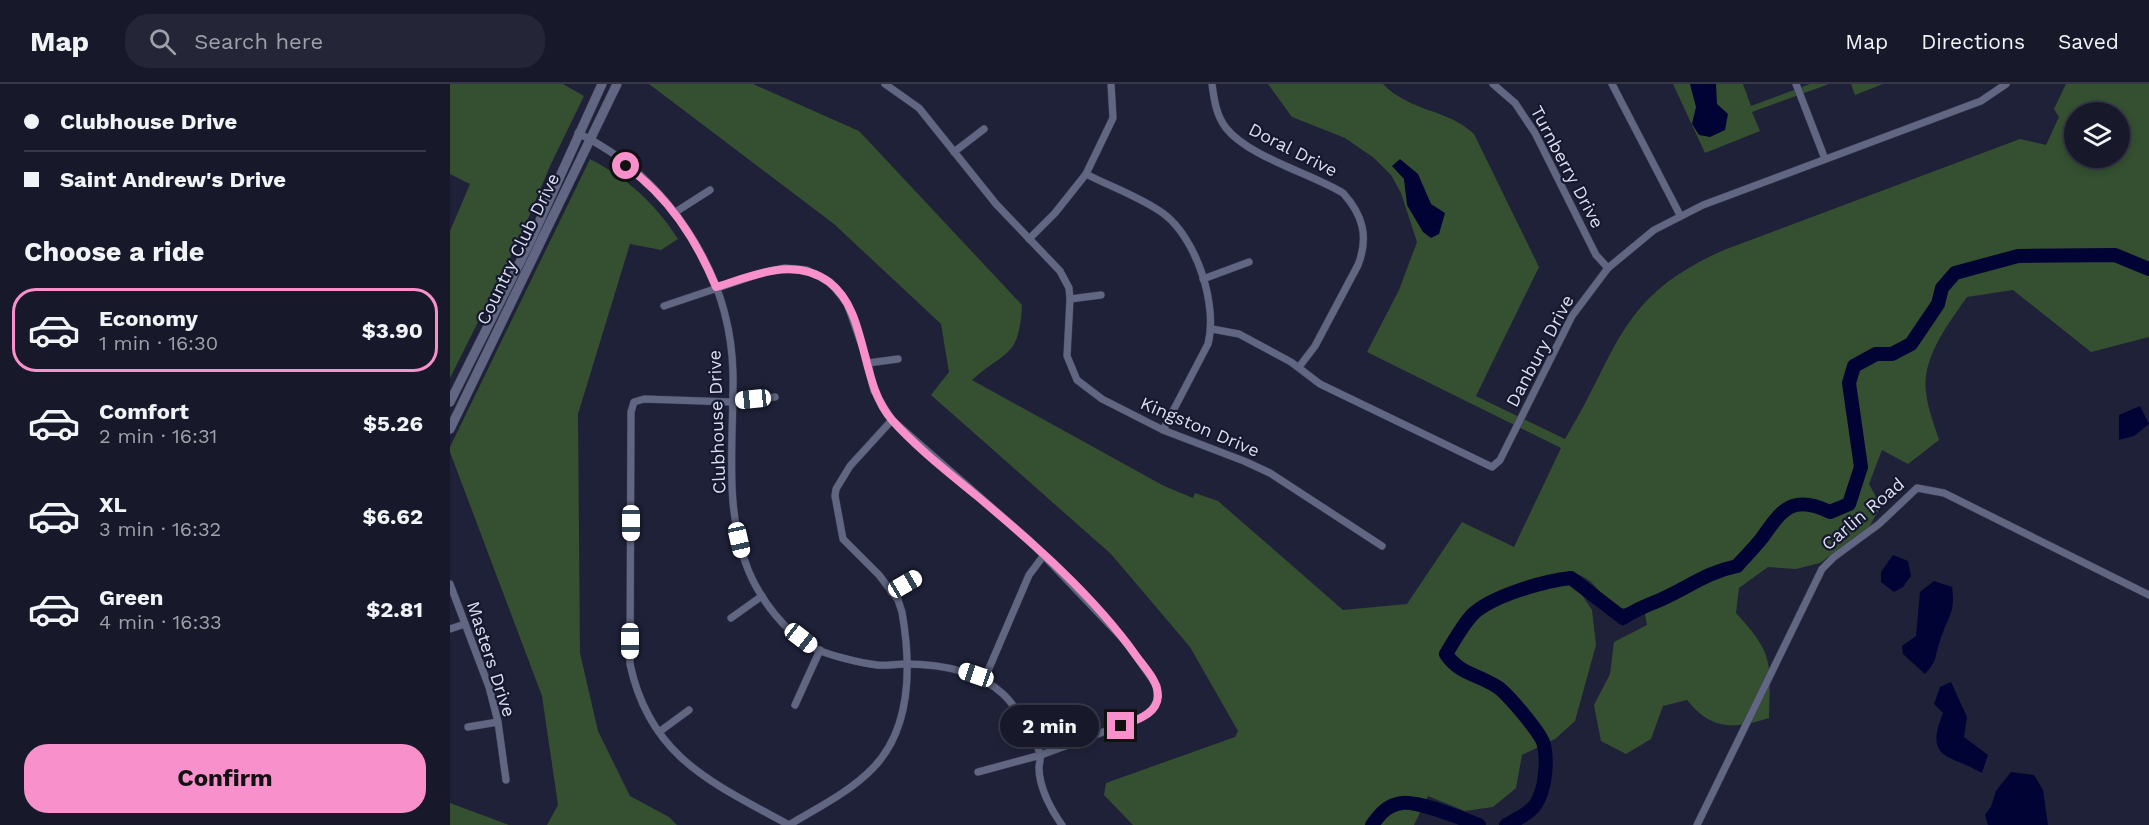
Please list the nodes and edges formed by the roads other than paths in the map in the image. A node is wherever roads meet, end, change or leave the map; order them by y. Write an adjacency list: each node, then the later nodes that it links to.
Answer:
1 (602, 84): 11 (main road, Country Club Drive)
2 (617, 84): 12 (main road, Country Club Drive)
3 (885, 84): 13 (street, Kingston Drive)
4 (1111, 84): 15 (street)
5 (1212, 84): 30 (street, Doral Drive)
6 (1493, 84): 21 (street, Turnberry Drive)
7 (1612, 84): 18 (street)
8 (1796, 84): 14 (street)
9 (2006, 84): 14 (street, Danbury Drive)
10 (984, 129): 13 (street)
11 (578, 133): 12 (street, Clubhouse Drive); 32 (main road, Country Club Drive)
12 (590, 139): 17 (street, Clubhouse Drive); 35 (main road, Country Club Drive)
13 (954, 152): 19 (street, Kingston Drive)
14 (1825, 159): 18 (street, Danbury Drive)
15 (1086, 174): 19 (street); 22 (street)
16 (710, 190): 17 (street)
17 (674, 213): 23 (street, Clubhouse Drive)
18 (1680, 215): 21 (street, Danbury Drive)
19 (1029, 239): 25 (street, Kingston Drive)
20 (1249, 262): 22 (street)
21 (1608, 268): 30 (street, Danbury Drive)
22 (1203, 279): 27 (street)
23 (716, 287): 26 (street); 29 (street); 33 (street, Clubhouse Drive)
24 (1101, 296): 25 (street)
25 (1070, 299): 36 (street, Kingston Drive)
26 (664, 306)
27 (1212, 329): 30 (street, Danbury Drive); 36 (street)
28 (898, 359): 29 (street)
29 (868, 363): 34 (street)
30 (1299, 367)
31 (775, 397): 33 (street)
32 (450, 402)
33 (731, 402): 43 (street, Clubhouse Drive); 54 (street)
34 (892, 420): 38 (street); 41 (street)
35 (450, 429)
36 (1163, 430): 37 (street, Kingston Drive)
37 (1382, 546)
38 (1044, 555): 49 (street); 55 (street)
39 (918, 577): 41 (street)
40 (450, 584): 45 (street, Masters Drive)
41 (891, 592): 48 (street)
42 (2149, 595): 60 (street, Carlin Road)
43 (762, 596): 44 (street); 47 (street, Clubhouse Drive)
44 (731, 618)
45 (465, 624): 46 (street); 52 (street, Masters Drive)
46 (450, 629)
47 (820, 650): 48 (street, Clubhouse Drive); 50 (street)
48 (905, 664): 49 (street, Clubhouse Drive); 58 (street)
49 (984, 680): 55 (street, Clubhouse Drive)
50 (795, 705)
51 (689, 710): 54 (street)
52 (498, 722): 53 (street); 57 (street, Masters Drive)
53 (468, 727)
54 (659, 732): 58 (street)
55 (1041, 755): 56 (street); 59 (street, Clubhouse Drive)
56 (978, 772)
57 (506, 780)
58 (789, 825)
59 (1062, 825)
60 (1697, 825)

